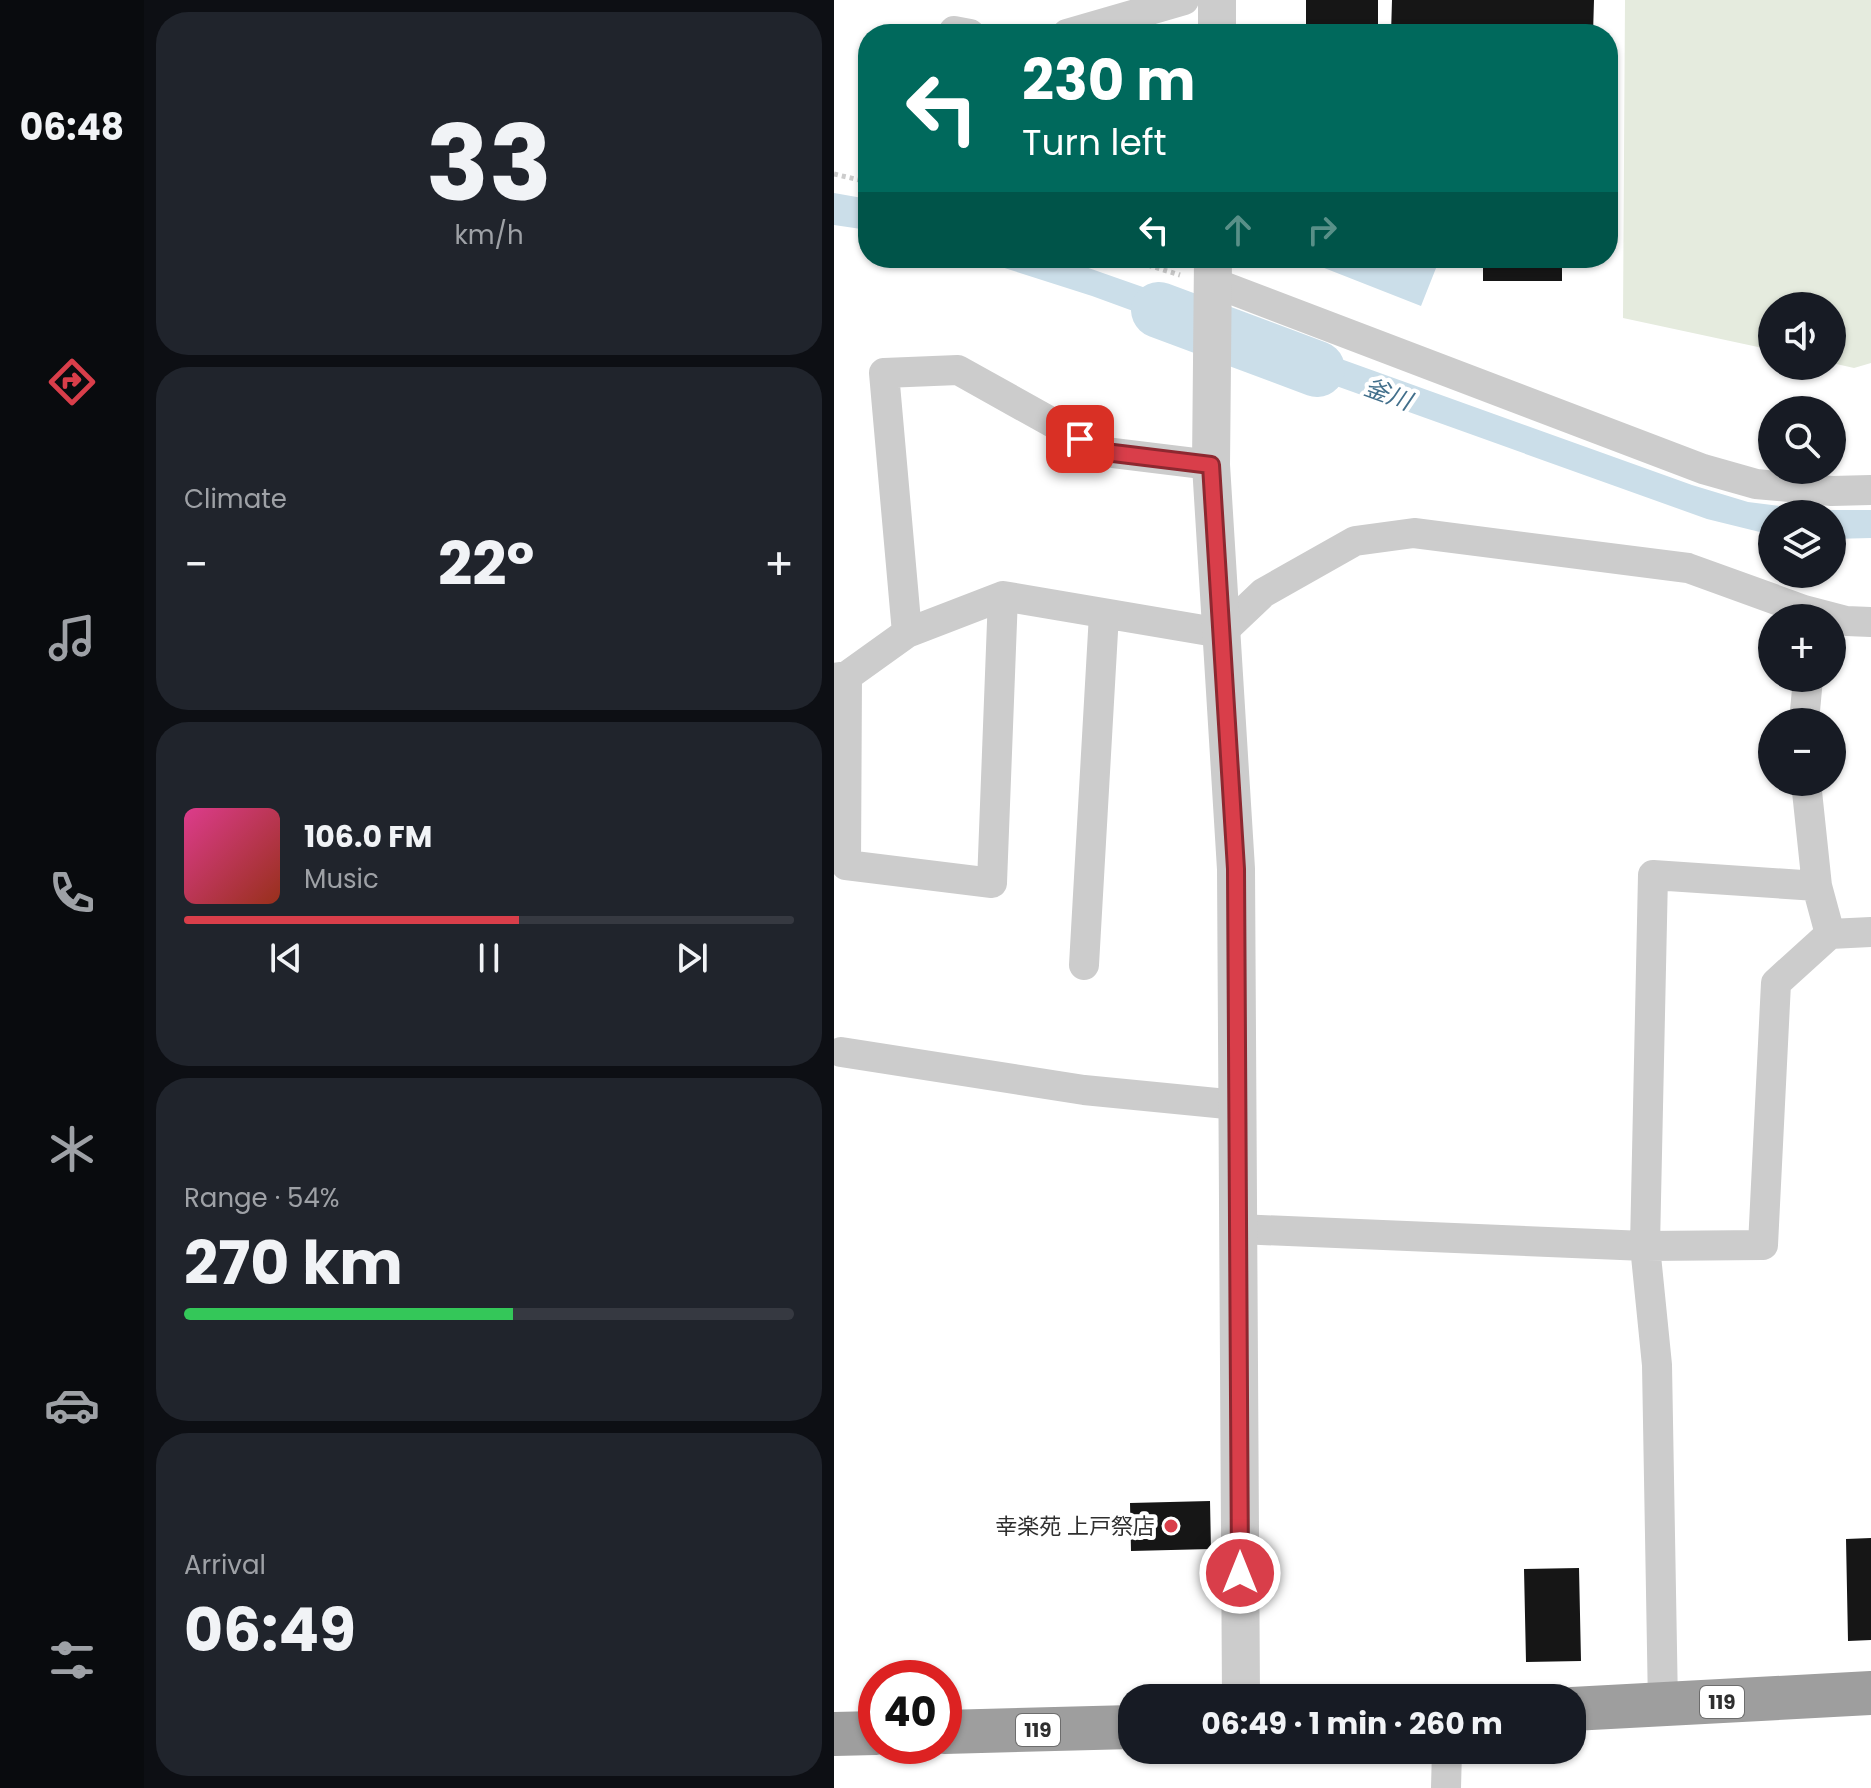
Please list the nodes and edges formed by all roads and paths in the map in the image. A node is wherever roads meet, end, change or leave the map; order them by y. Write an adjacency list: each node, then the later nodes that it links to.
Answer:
1 (1184, 0): 3 (street)
2 (1217, 0): 4 (street)
3 (1101, 24)
4 (1217, 24)
5 (834, 174): 6 (path)
6 (858, 180)
7 (1157, 268): 8 (path)
8 (1212, 270): 9 (street); 10 (street)
9 (1211, 465): 16 (street); 17 (street)
10 (1871, 490)
11 (1003, 596): 13 (street); 16 (street); 18 (street)
12 (1784, 604): 17 (street)
13 (1104, 614): 17 (street); 23 (street)
14 (1846, 621): 15 (street)
15 (1871, 622)
16 (907, 633): 18 (street)
17 (1221, 633): 25 (street)
18 (841, 677)
19 (1807, 796): 20 (street)
20 (1817, 886): 22 (street); 27 (street)
21 (1871, 932): 22 (street)
22 (1830, 934): 27 (street)
23 (1084, 965)
24 (841, 1052): 25 (street)
25 (1237, 1105): 26 (street)
26 (1238, 1229): 27 (street); 28 (street)
27 (1645, 1246): 30 (street)
28 (1241, 1684)
29 (1871, 1693): 30 (highway, 119)
30 (1663, 1705): 31 (highway, 119)
31 (1586, 1708)
32 (1118, 1727): 33 (highway, 119)
33 (962, 1732)
34 (858, 1733): 35 (highway)
35 (834, 1734)
36 (1447, 1764): 37 (street)
37 (1446, 1788)

